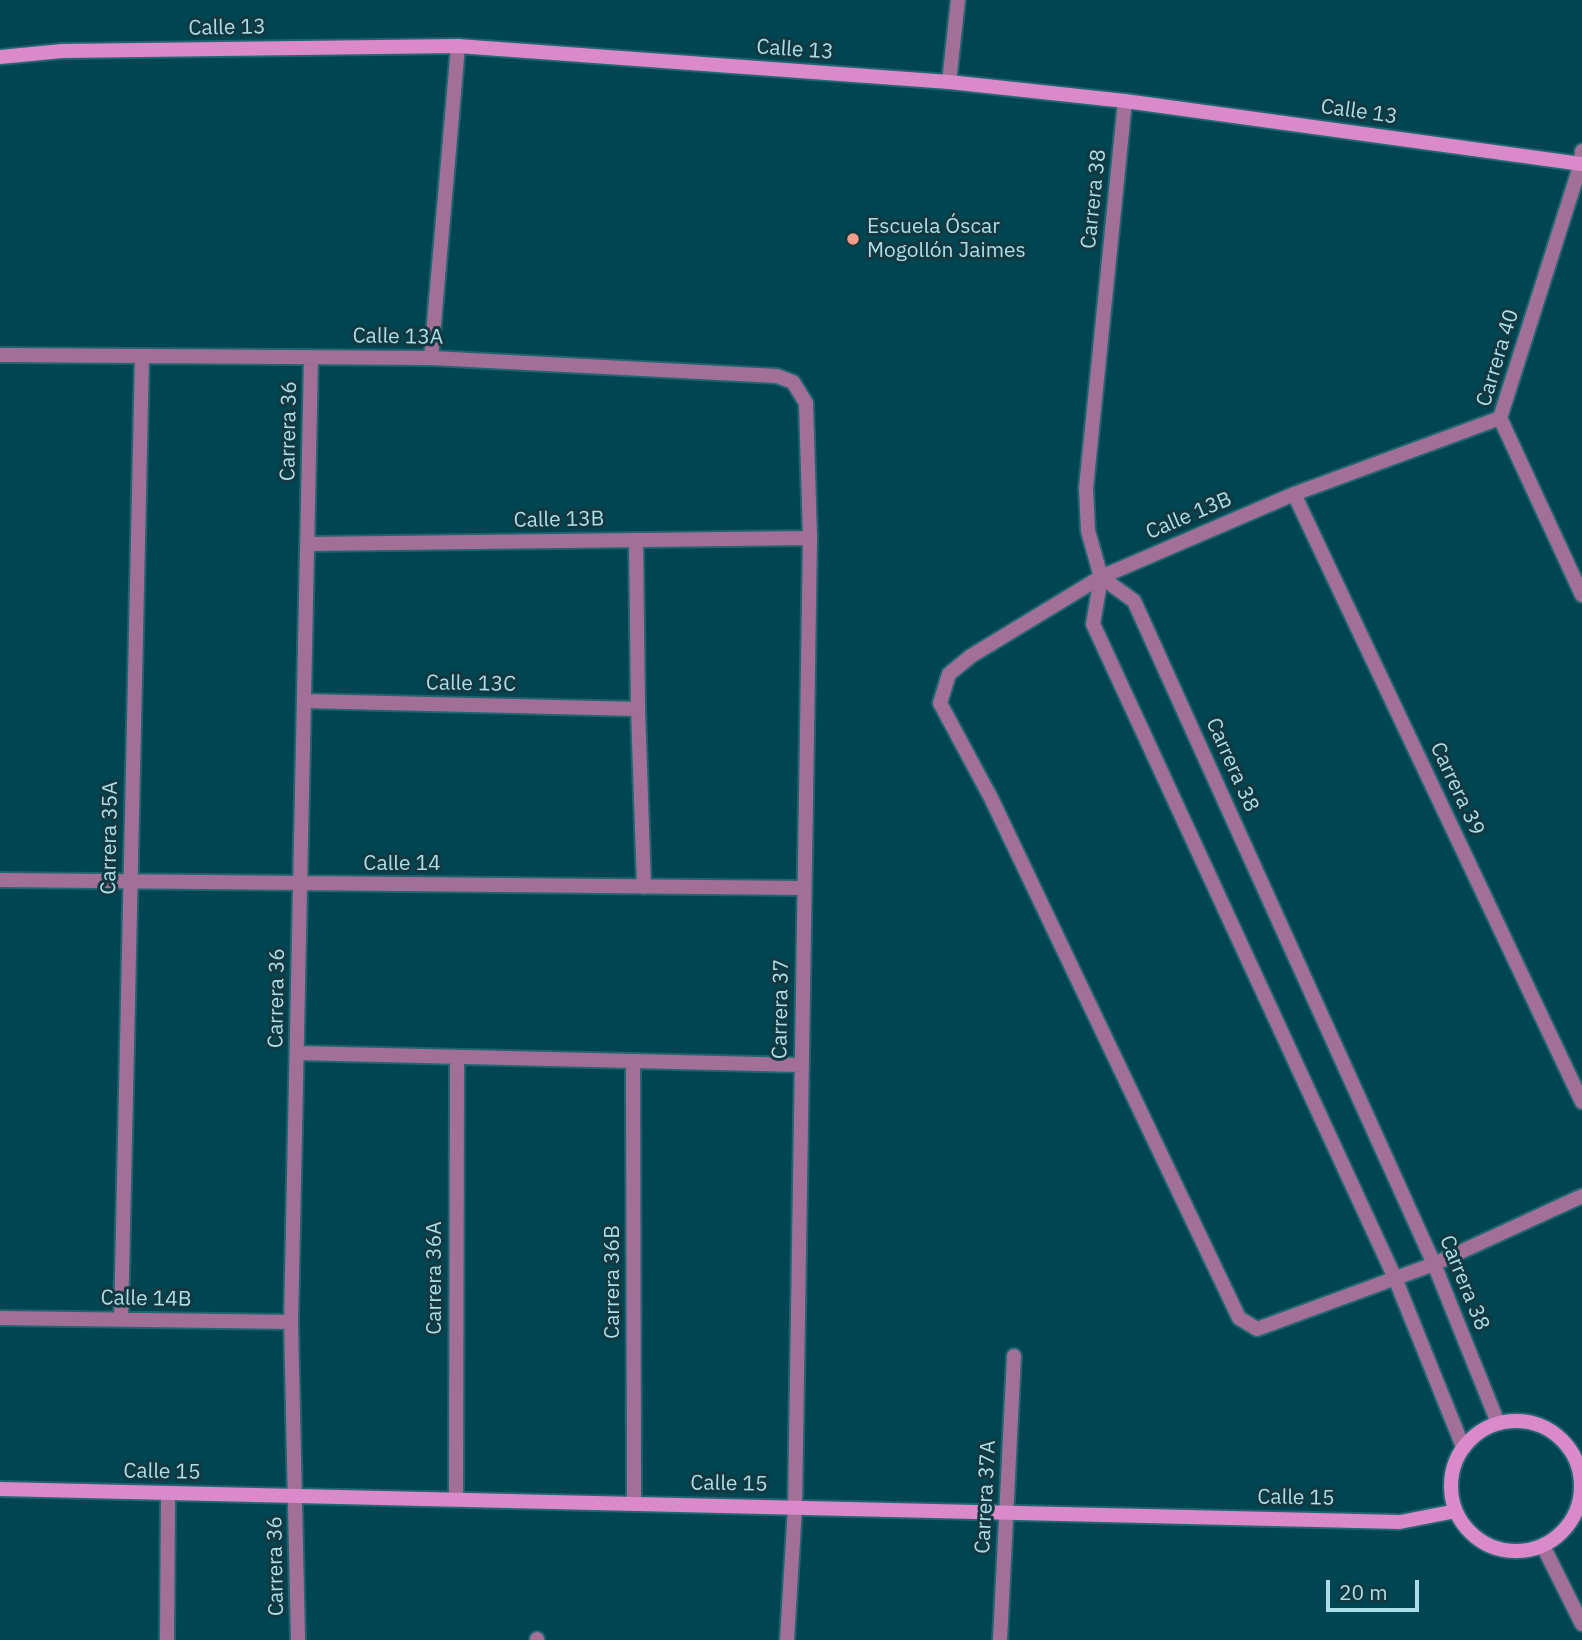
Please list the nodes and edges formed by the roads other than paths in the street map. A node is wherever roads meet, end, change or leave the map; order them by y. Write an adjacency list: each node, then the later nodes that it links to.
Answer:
1 (958, 0): 4 (street)
2 (458, 46): 3 (street, Calle 13); 4 (street, Calle 13); 10 (street)
3 (0, 57)
4 (949, 82): 5 (street, Calle 13)
5 (1125, 101): 6 (street, Calle 13); 17 (street, Carrera 38)
6 (1582, 159): 12 (street, Carrera 40)
7 (0, 355): 8 (street, Calle 13A)
8 (142, 356): 9 (street, Calle 13A); 22 (street, Carrera 35A)
9 (311, 358): 10 (street, Calle 13A); 16 (street, Carrera 36)
10 (431, 358): 11 (street, Calle 13A)
11 (793, 382): 14 (street, Carrera 37)
12 (1500, 418): 13 (street, Calle 13B); 18 (street, Carrera 40)
13 (1294, 494): 17 (street, Calle 13B); 30 (street, Carrera 39)
14 (810, 538): 15 (street, Calle 13B); 25 (street, Carrera 37)
15 (636, 540): 16 (street, Calle 13B); 20 (street)
16 (307, 544): 19 (street, Carrera 36)
17 (1101, 577): 32 (street, Carrera 38); 33 (street); 33 (street, Calle 13B)
18 (1582, 595)
19 (304, 701): 20 (street, Calle 13C); 23 (street, Carrera 36)
20 (638, 709): 24 (street)
21 (0, 880): 22 (street, Calle 14)
22 (130, 883): 23 (street, Calle 14); 35 (street, Carrera 35A)
23 (300, 884): 24 (street, Calle 14); 26 (street, Carrera 36)
24 (644, 887): 25 (street, Calle 14)
25 (804, 888): 29 (street, Carrera 37)
26 (297, 1053): 27 (street); 36 (street, Carrera 36)
27 (457, 1057): 28 (street); 44 (street, Carrera 36A)
28 (633, 1061): 29 (street); 45 (street, Carrera 36B)
29 (802, 1065): 46 (street, Carrera 37)
30 (1582, 1102)
31 (1582, 1196): 32 (street)
32 (1434, 1264): 33 (street); 38 (street, Carrera 38)
33 (1395, 1278): 39 (street)
34 (0, 1318): 35 (street, Calle 14B)
35 (121, 1320): 36 (street, Calle 14B)
36 (291, 1322): 43 (street, Carrera 36)
37 (1014, 1356): 48 (street, Carrera 37A)
38 (1498, 1423): 39 (street); 40 (street)
39 (1464, 1447): 47 (street)
40 (1580, 1464): 49 (street)
41 (0, 1489): 42 (street, Calle 15)
42 (169, 1493): 43 (street, Calle 15); 51 (street)
43 (296, 1496): 44 (street, Calle 15); 52 (street, Carrera 36)
44 (456, 1499): 45 (street, Calle 15)
45 (634, 1503): 46 (street, Calle 15)
46 (794, 1507): 48 (street, Calle 15); 53 (street, Carrera 37)
47 (1456, 1511): 48 (street, Calle 15); 49 (street)
48 (1007, 1513): 54 (street, Carrera 37A)
49 (1543, 1546): 50 (street)
50 (1582, 1624)
51 (167, 1640)
52 (298, 1640)
53 (787, 1640)
54 (1000, 1640)

